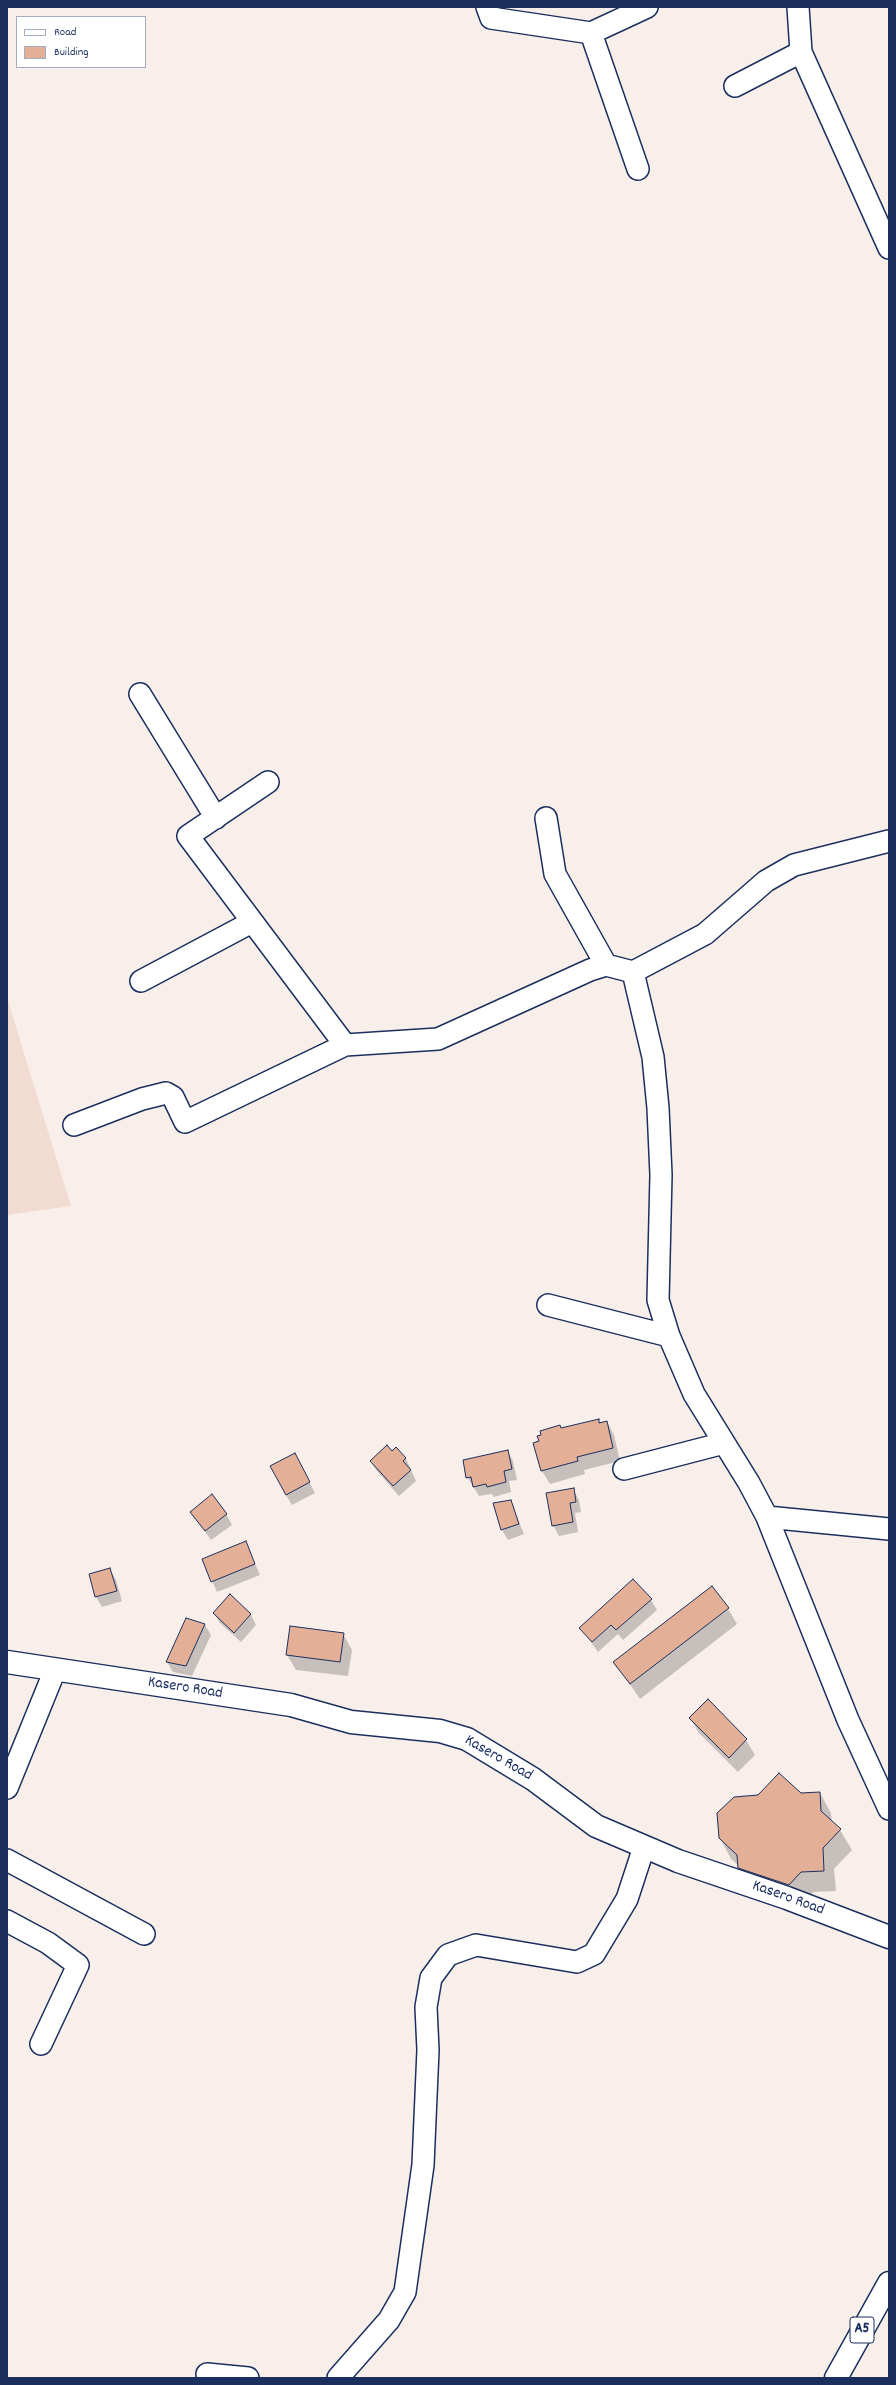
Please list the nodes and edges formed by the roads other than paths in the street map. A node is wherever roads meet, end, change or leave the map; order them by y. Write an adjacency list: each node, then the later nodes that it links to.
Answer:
1 (487, 7): 4 (street)
2 (647, 7): 4 (street)
3 (798, 7): 5 (street)
4 (591, 33): 7 (street)
5 (801, 52): 6 (street); 8 (street)
6 (735, 86)
7 (638, 169)
8 (889, 248)
9 (140, 694): 11 (street)
10 (268, 782): 11 (street)
11 (216, 818): 14 (street)
12 (546, 818): 15 (street)
13 (889, 841): 16 (street)
14 (252, 922): 17 (street); 18 (street)
15 (606, 965): 16 (street); 18 (street)
16 (632, 972): 21 (street)
17 (141, 981)
18 (345, 1045): 19 (street)
19 (74, 1125)
20 (548, 1305): 21 (street)
21 (669, 1336): 22 (street)
22 (724, 1443): 23 (street); 24 (street)
23 (624, 1468)
24 (767, 1517): 25 (street); 29 (street)
25 (889, 1528)
26 (7, 1662): 27 (street, Kasero Road)
27 (55, 1670): 28 (street); 30 (street, Kasero Road)
28 (7, 1788)
29 (889, 1809)
30 (644, 1847): 34 (street, Kasero Road); 39 (street)
31 (7, 1860): 33 (street)
32 (7, 1921): 35 (street)
33 (144, 1934)
34 (889, 1937)
35 (41, 2044)
36 (889, 2283): 40 (street, A5)
37 (207, 2374): 38 (street)
38 (248, 2378)
39 (338, 2378)
40 (836, 2378)

